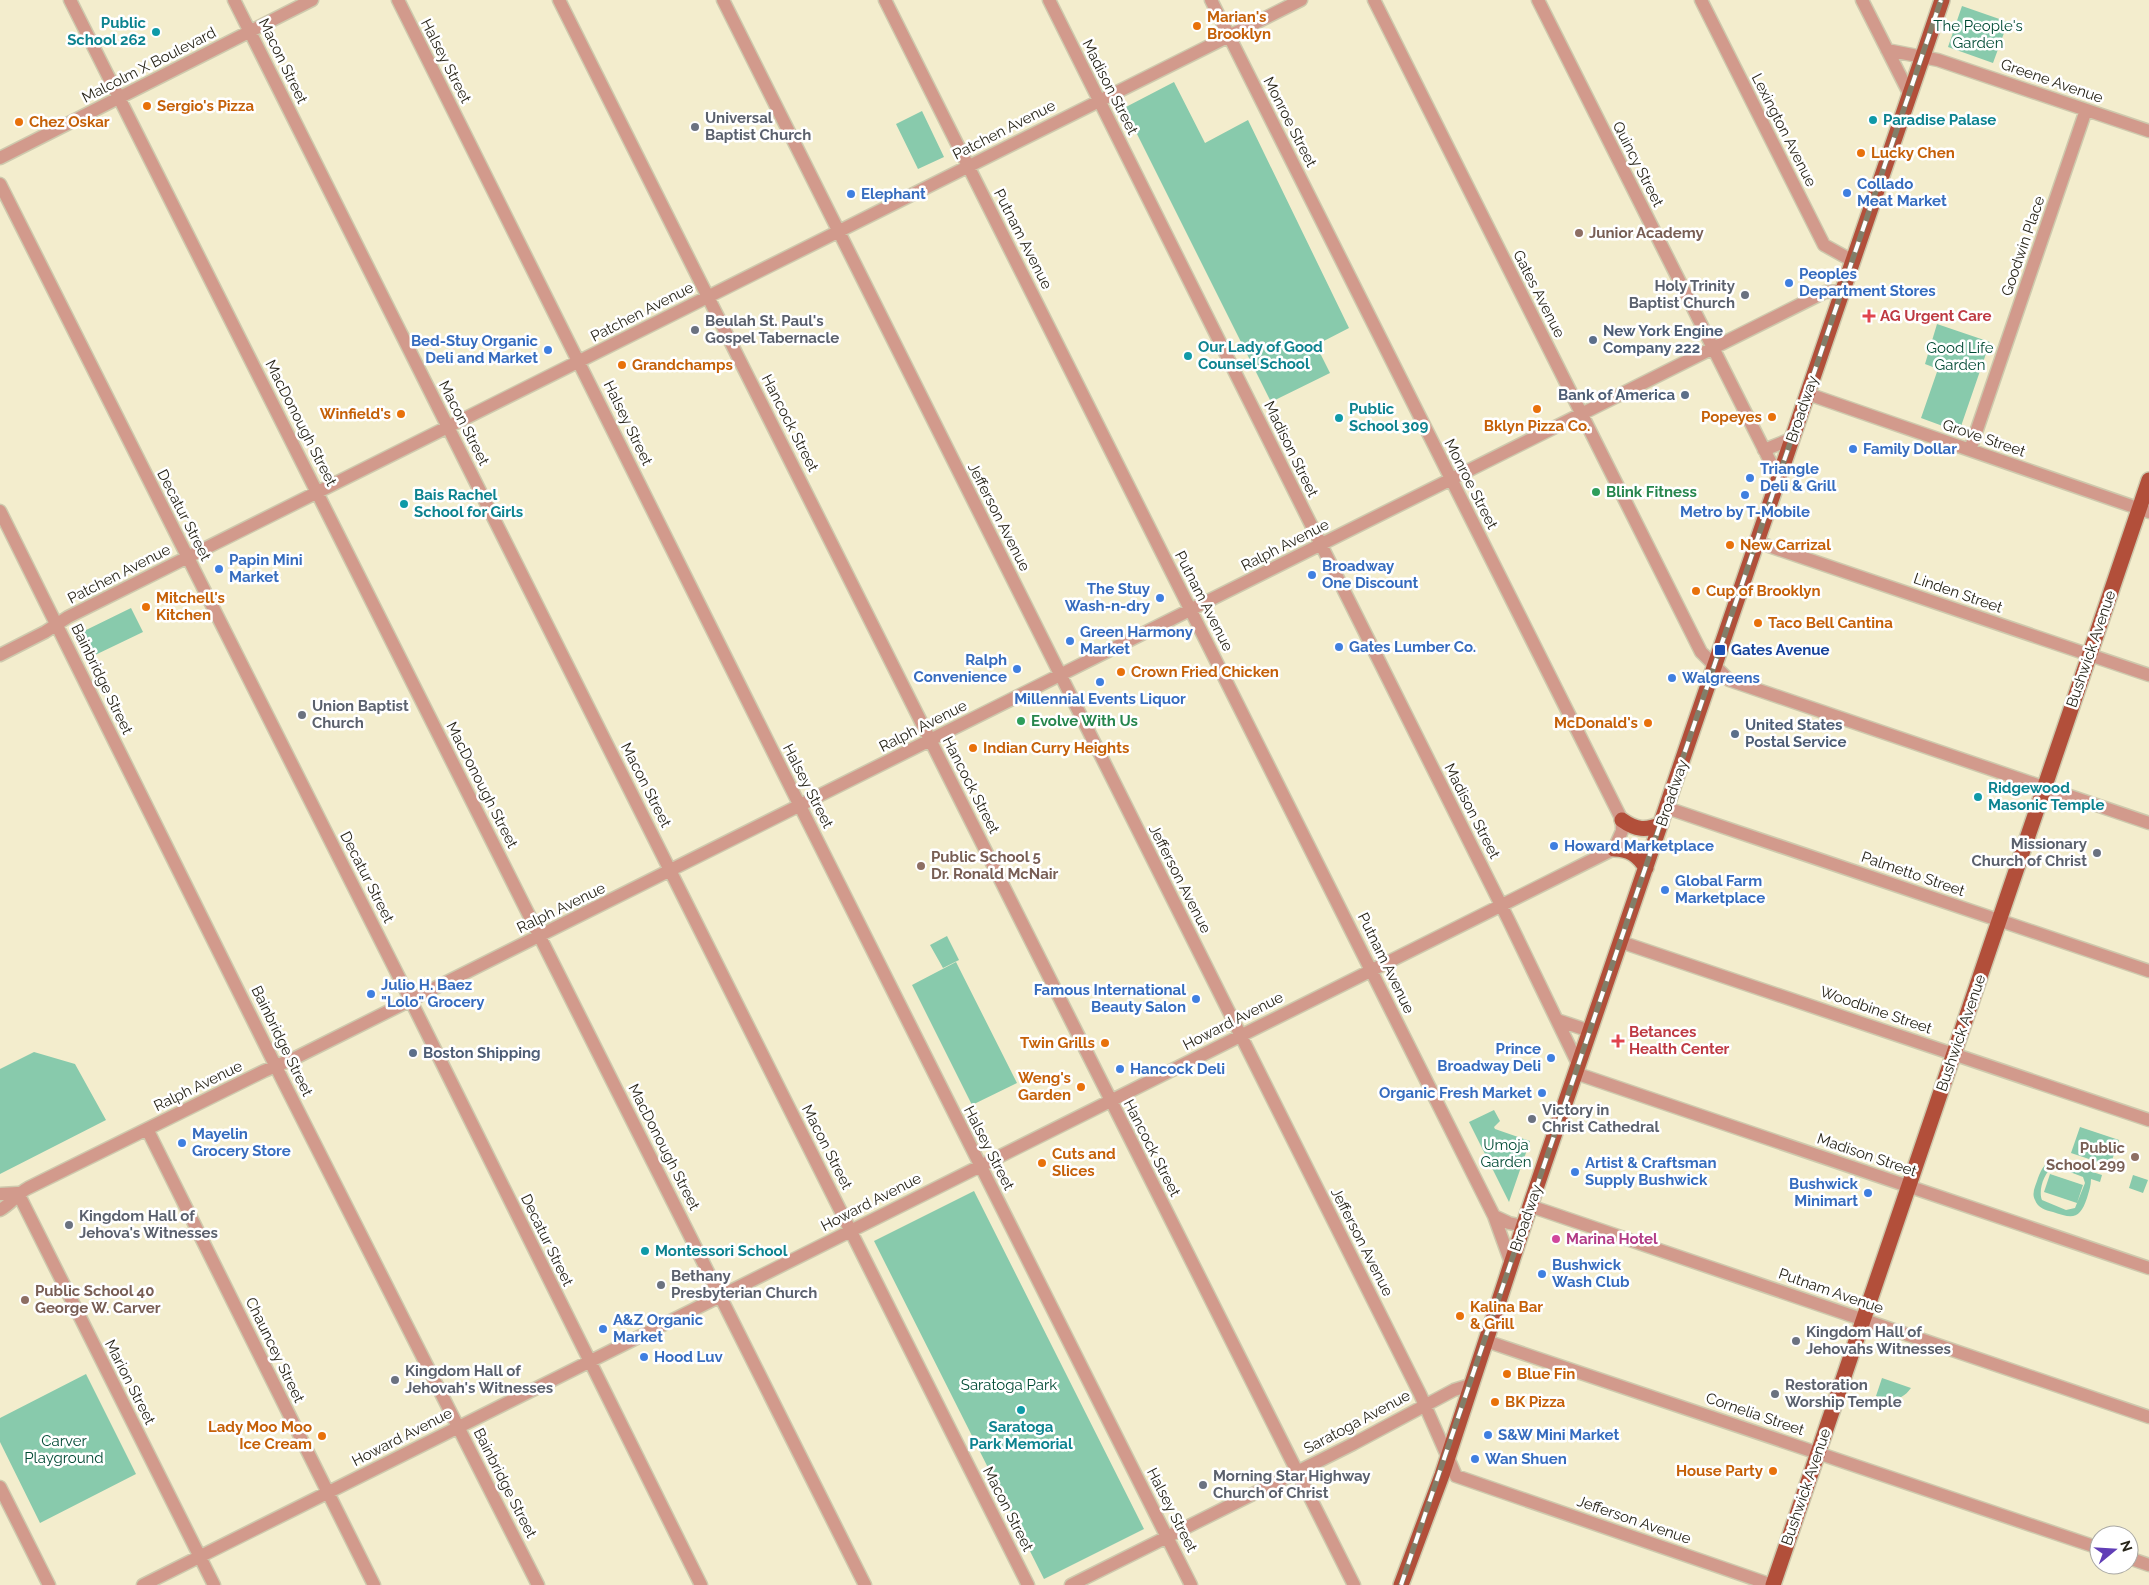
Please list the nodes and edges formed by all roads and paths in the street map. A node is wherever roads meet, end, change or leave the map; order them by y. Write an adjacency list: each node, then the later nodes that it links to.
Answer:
1 (70, 0): 21 (street, MacDonough Street)
2 (234, 0): 16 (street, Macon Street)
3 (312, 0): 16 (street, Malcolm X Boulevard)
4 (398, 0): 33 (street, Halsey Street)
5 (559, 0): 31 (street, Hancock Street)
6 (723, 0): 28 (street, Jefferson Avenue)
7 (885, 0): 26 (street, Putnam Avenue)
8 (1049, 0): 22 (street, Madison Street)
9 (1211, 0): 17 (street, Monroe Street)
10 (1301, 0): 17 (street, Patchen Avenue)
11 (1374, 0): 35 (street, Gates Avenue)
12 (1538, 0): 32 (street, Quincy Street)
13 (1701, 0): 29 (street, Lexington Avenue)
14 (1862, 0): 18 (street)
15 (1942, 0): 19 (main road, Broadway)
16 (250, 32): 21 (street, Malcolm X Boulevard); 36 (street, Macon Street)
17 (1229, 36): 22 (street, Patchen Avenue); 41 (street, Monroe Street)
18 (1887, 50): 19 (street, Greene Avenue); 20 (street)
19 (1923, 57): 20 (main road, Broadway); 23 (street, Greene Avenue)
20 (1910, 96): 29 (main road, Broadway)
21 (120, 98): 25 (street, Malcolm X Boulevard); 43 (street, MacDonough Street)
22 (1100, 101): 26 (street, Patchen Avenue); 47 (street, Madison Street)
23 (2086, 110): 24 (street, Greene Avenue); 39 (street, Goodwin Place)
24 (2149, 131)
25 (0, 158)
26 (969, 166): 28 (street, Patchen Avenue); 49 (street, Putnam Avenue)
27 (0, 184): 48 (street, Decatur Street)
28 (839, 231): 31 (street, Patchen Avenue); 55 (street, Jefferson Avenue)
29 (1853, 261): 30 (main road, Broadway)
30 (1843, 291): 32 (street, Ralph Avenue); 34 (main road, Broadway)
31 (708, 297): 33 (street, Patchen Avenue); 56 (street, Hancock Street)
32 (1713, 348): 35 (street, Ralph Avenue); 38 (street, Quincy Street)
33 (579, 362): 36 (street, Patchen Avenue); 58 (street, Halsey Street)
34 (1808, 394): 37 (main road, Broadway); 39 (street, Grove Street)
35 (1581, 415): 41 (street, Ralph Avenue); 53 (street, Gates Avenue)
36 (448, 427): 43 (street, Patchen Avenue); 65 (street, Macon Street)
37 (1791, 440): 38 (street); 40 (main road, Broadway)
38 (1764, 450): 40 (street, Quincy Street)
39 (1970, 450): 45 (street, Grove Street)
40 (1779, 479): 46 (main road, Broadway)
41 (1451, 480): 47 (street, Ralph Avenue); 60 (street, Monroe Street)
42 (2149, 480): 45 (main road, Bushwick Avenue)
43 (318, 492): 48 (street, Patchen Avenue); 68 (street, MacDonough Street)
44 (0, 511): 50 (street, Bainbridge Street)
45 (2144, 511): 51 (main road, Bushwick Avenue)
46 (1757, 542): 51 (street, Linden Street); 53 (main road, Broadway)
47 (1321, 545): 49 (street, Ralph Avenue); 66 (street, Madison Street)
48 (188, 558): 50 (street, Patchen Avenue); 72 (street, Decatur Street)
49 (1191, 610): 55 (street, Ralph Avenue); 70 (street, Putnam Avenue)
50 (57, 625): 52 (street, Patchen Avenue); 77 (street, Bainbridge Street)
51 (2089, 654): 54 (street, Linden Street); 57 (main road, Bushwick Avenue)
52 (0, 655)
53 (1715, 666): 57 (street, Gates Avenue); 59 (main road, Broadway)
54 (2149, 675)
55 (1060, 676): 56 (street, Ralph Avenue); 75 (street, Jefferson Avenue)
56 (930, 741): 58 (street, Ralph Avenue); 79 (street, Hancock Street)
57 (2044, 787): 61 (street, Gates Avenue); 67 (main road, Bushwick Avenue)
58 (800, 806): 65 (street, Ralph Avenue); 82 (street, Halsey Street)
59 (1667, 808): 62 (main road, Broadway); 67 (street, Palmetto Street)
60 (1622, 820): 62 (main road); 63 (street)
61 (2149, 823)
62 (1661, 824): 64 (main road, Broadway)
63 (1614, 849): 64 (main road); 66 (street, Howard Avenue)
64 (1646, 868): 69 (main road, Broadway)
65 (670, 871): 68 (street, Ralph Avenue); 90 (street, Macon Street)
66 (1501, 905): 70 (street, Howard Avenue); 73 (street, Madison Street)
67 (1999, 920): 71 (street, Palmetto Street); 76 (main road, Bushwick Avenue)
68 (540, 936): 72 (street, Ralph Avenue); 93 (street, MacDonough Street)
69 (1621, 942): 74 (main road, Broadway); 76 (street, Woodbine Street)
70 (1371, 970): 75 (street, Howard Avenue); 88 (street, Putnam Avenue)
71 (2149, 971)
72 (411, 1001): 77 (street, Ralph Avenue); 96 (street, Decatur Street)
73 (1557, 1020): 74 (street); 78 (street, Madison Street)
74 (1590, 1031): 78 (main road, Broadway)
75 (1240, 1036): 79 (street, Howard Avenue); 98 (street, Jefferson Avenue)
76 (1954, 1053): 80 (street, Woodbine Street); 83 (main road, Bushwick Avenue)
77 (276, 1066): 81 (street, Ralph Avenue); 100 (street, Bainbridge Street)
78 (1577, 1068): 83 (street, Madison Street); 86 (main road, Broadway)
79 (1110, 1100): 82 (street, Howard Avenue); 103 (street, Hancock Street)
80 (2149, 1120)
81 (147, 1129): 84 (street, Ralph Avenue); 105 (street, Chauncey Street)
82 (980, 1166): 90 (street, Howard Avenue); 106 (street, Halsey Street)
83 (1909, 1186): 92 (street, Madison Street); 94 (main road, Bushwick Avenue)
84 (18, 1193): 85 (street, Ralph Avenue); 87 (street, Ralph Avenue); 108 (street, Marion Street)
85 (0, 1194)
86 (1530, 1206): 89 (main road, Broadway); 94 (street, Putnam Avenue)
87 (0, 1210)
88 (1494, 1216): 89 (street); 91 (street, Putnam Avenue)
89 (1524, 1226): 91 (main road, Broadway)
90 (851, 1230): 93 (street, Howard Avenue); 116 (street, Macon Street)
91 (1511, 1263): 95 (main road, Broadway)
92 (2149, 1268)
93 (720, 1296): 96 (street, Howard Avenue); 115 (street, MacDonough Street)
94 (1864, 1319): 99 (street, Putnam Avenue); 101 (main road, Bushwick Avenue)
95 (1486, 1341): 97 (main road, Broadway); 101 (street, Cornelia Street)
96 (589, 1362): 100 (street, Howard Avenue); 114 (street, Decatur Street)
97 (1470, 1385): 98 (street, Saratoga Avenue); 102 (main road, Broadway)
98 (1424, 1405): 102 (street, Jefferson Avenue); 103 (street, Saratoga Avenue)
99 (2149, 1417)
100 (459, 1427): 105 (street, Howard Avenue); 113 (street, Bainbridge Street)
101 (1818, 1452): 107 (street, Cornelia Street); 121 (main road, Bushwick Avenue)
102 (1447, 1459): 120 (main road, Broadway); 121 (street, Jefferson Avenue)
103 (1296, 1472): 106 (street, Saratoga Avenue); 119 (street, Hancock Street)
104 (0, 1488): 109 (street)
105 (328, 1492): 108 (street, Howard Avenue); 112 (street, Chauncey Street)
106 (1167, 1536): 117 (street, Saratoga Avenue); 118 (street, Halsey Street)
107 (2089, 1545)
108 (200, 1557): 110 (street, Howard Avenue); 111 (street, Marion Street)
109 (49, 1585)
110 (143, 1585)
111 (214, 1585)
112 (374, 1585)
113 (538, 1585)
114 (701, 1585)
115 (865, 1585)
116 (1028, 1585)
117 (1071, 1585)
118 (1191, 1585)
119 (1354, 1585)
120 (1401, 1585)
121 (1772, 1585)

